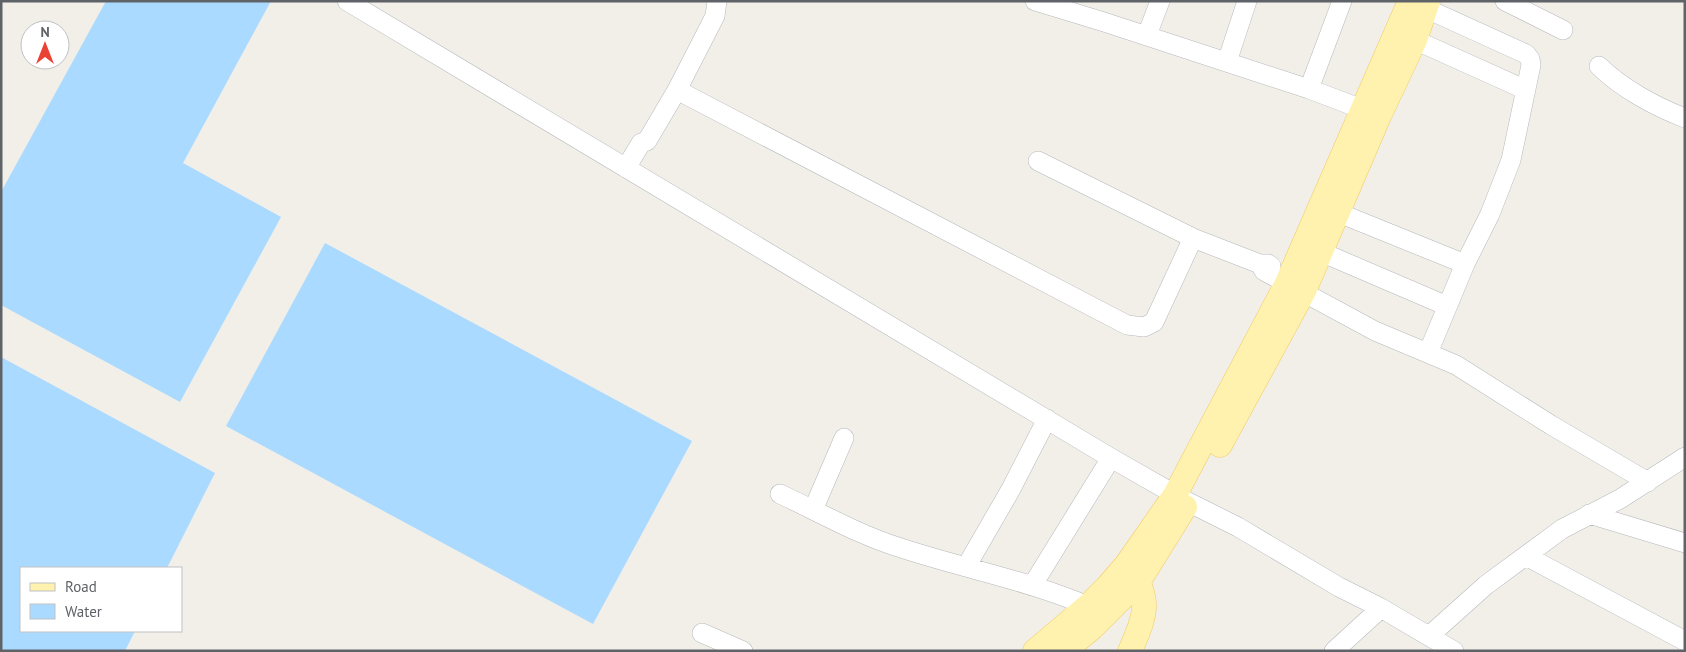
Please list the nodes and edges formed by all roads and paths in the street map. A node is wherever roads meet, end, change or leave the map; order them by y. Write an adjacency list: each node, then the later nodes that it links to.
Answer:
1 (346, 1): 21 (street)
2 (717, 1): 16 (street)
3 (1035, 1): 9 (street)
4 (1160, 1): 11 (street)
5 (1247, 1): 13 (street)
6 (1342, 1): 15 (street)
7 (1505, 1): 10 (street)
8 (1421, 4): 12 (main road); 17 (street); 18 (main road)
9 (1064, 5): 11 (street)
10 (1562, 30)
11 (1147, 36): 13 (street)
12 (1415, 40): 17 (street); 18 (main road)
13 (1227, 62): 15 (street)
14 (1600, 66): 19 (street)
15 (1309, 88): 18 (street)
16 (676, 90): 21 (street); 23 (street)
17 (1526, 90): 25 (street)
18 (1371, 112): 22 (main road); 26 (main road)
19 (1685, 118)
20 (1038, 161): 23 (street)
21 (630, 170): 29 (street)
22 (1339, 213): 24 (main road); 25 (street)
23 (1193, 238): 26 (street)
24 (1321, 252): 26 (main road); 27 (street)
25 (1465, 264): 27 (street)
26 (1294, 283): 28 (street); 35 (main road)
27 (1447, 306): 28 (street)
28 (1428, 352): 33 (street)
29 (1047, 419): 32 (street); 40 (street)
30 (844, 438): 36 (street)
31 (1685, 457): 33 (street)
32 (1111, 458): 35 (street); 42 (street)
33 (1648, 482): 37 (street)
34 (780, 494): 36 (street)
35 (1181, 499): 41 (main road); 44 (street)
36 (814, 510): 40 (street)
37 (1589, 514): 38 (street); 39 (street)
38 (1685, 543)
39 (1526, 556): 46 (street); 47 (street)
40 (966, 567): 42 (street)
41 (1133, 572): 43 (main road); 50 (main road); 51 (main road)
42 (1032, 586): 43 (street)
43 (1088, 606): 49 (main road)
44 (1381, 608): 46 (street); 52 (street)
45 (702, 633): 48 (street)
46 (1429, 636): 53 (street)
47 (1685, 640)
48 (743, 651)
49 (1035, 651)
50 (1064, 651)
51 (1130, 651)
52 (1334, 651)
53 (1454, 651)

